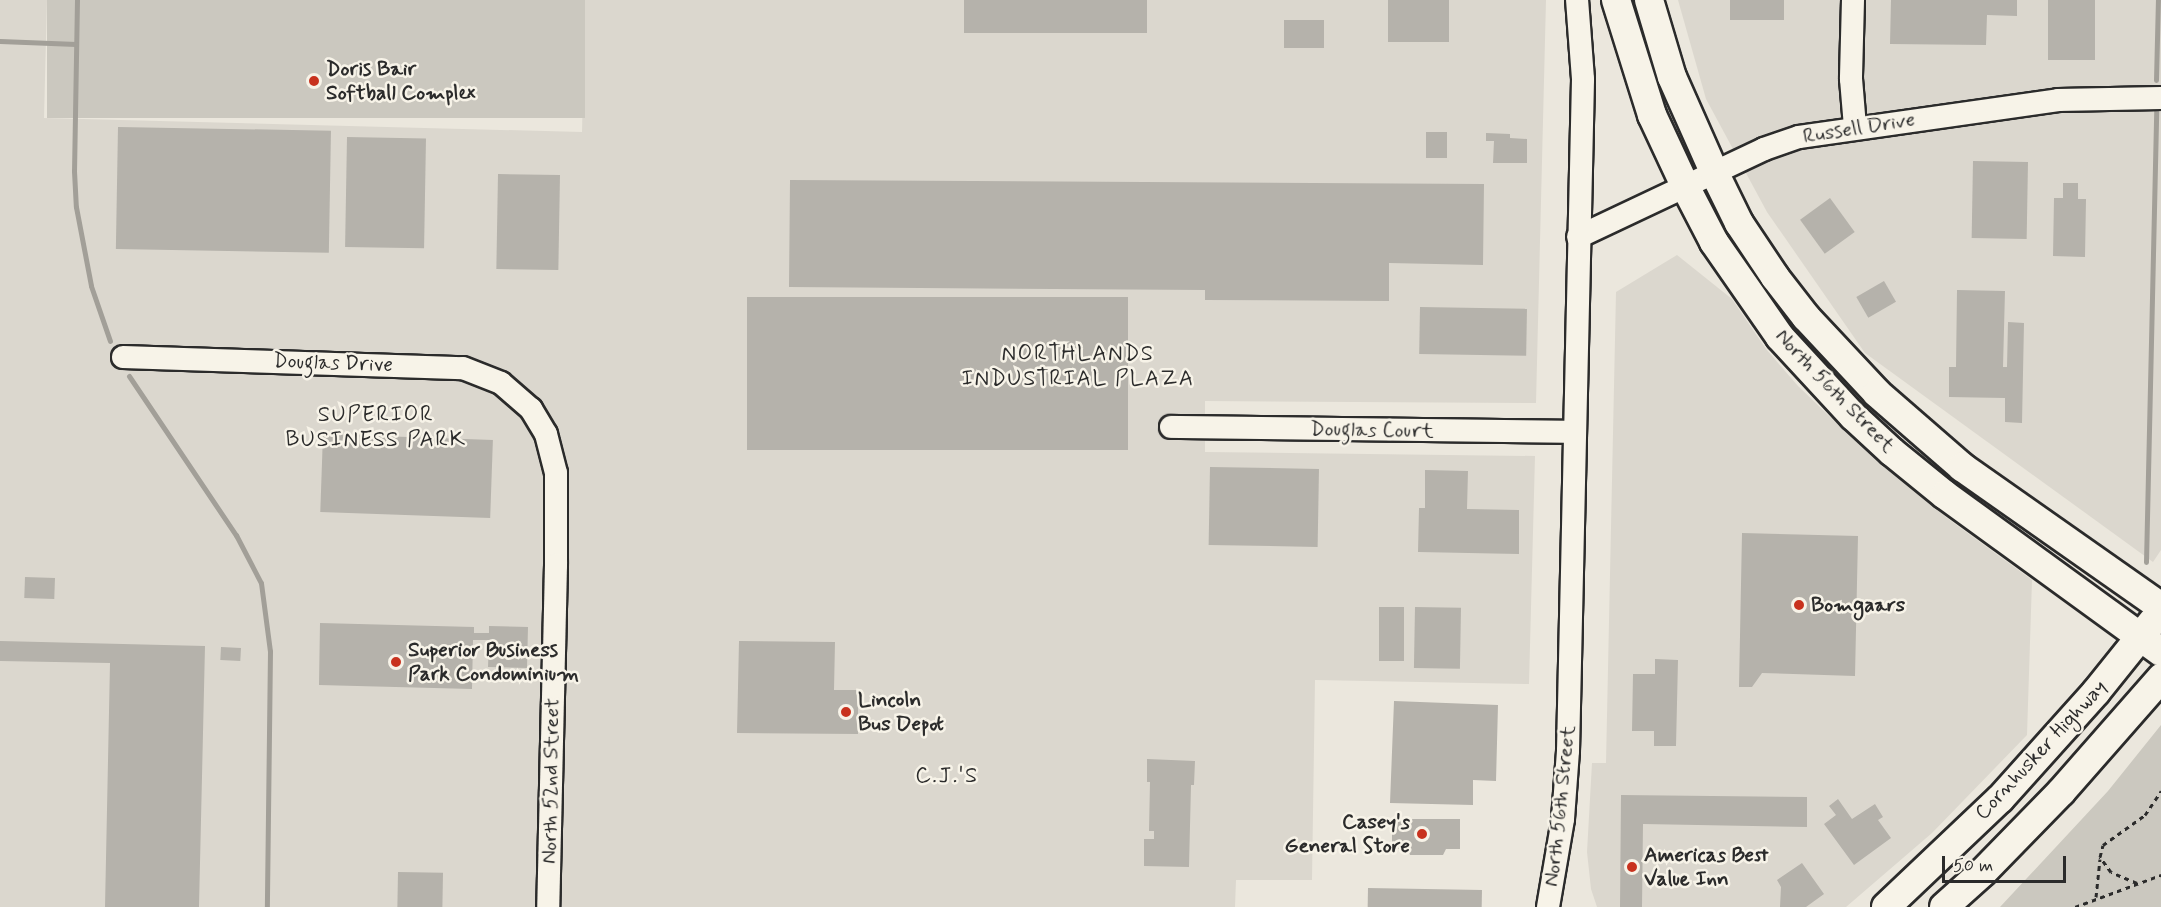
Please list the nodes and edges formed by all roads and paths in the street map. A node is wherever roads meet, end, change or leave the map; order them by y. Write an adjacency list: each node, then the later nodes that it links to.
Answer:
1 (1577, 0): 9 (street, North 56th Street)
2 (1616, 0): 8 (main road, North 56th Street)
3 (1649, 0): 7 (main road, North 56th Street)
4 (1852, 0): 6 (street)
5 (2161, 98): 6 (street, Russell Drive)
6 (1855, 127): 7 (street, Russell Drive)
7 (1715, 174): 8 (street, Russell Drive); 14 (main road, North 56th Street)
8 (1686, 188): 9 (street, Russell Drive); 15 (main road, North 56th Street)
9 (1578, 237): 13 (street, North 56th Street)
10 (123, 357): 11 (street, Douglas Drive)
11 (531, 409): 22 (street, North 52nd Street)
12 (1171, 427): 13 (street, Douglas Court)
13 (1574, 432): 23 (street, North 56th Street)
14 (2161, 608): 15 (main road, Cornhusker Highway)
15 (2151, 644): 24 (main road, Cornhusker Highway)
16 (2161, 678): 25 (main road, Cornhusker Highway)
17 (2161, 791): 18 (path)
18 (2100, 857): 20 (path); 21 (path)
19 (2161, 875): 20 (path)
20 (2137, 883): 21 (path)
21 (2096, 898): 26 (path)
22 (548, 907)
23 (1548, 907)
24 (1886, 907)
25 (1944, 907)
26 (2075, 907)

